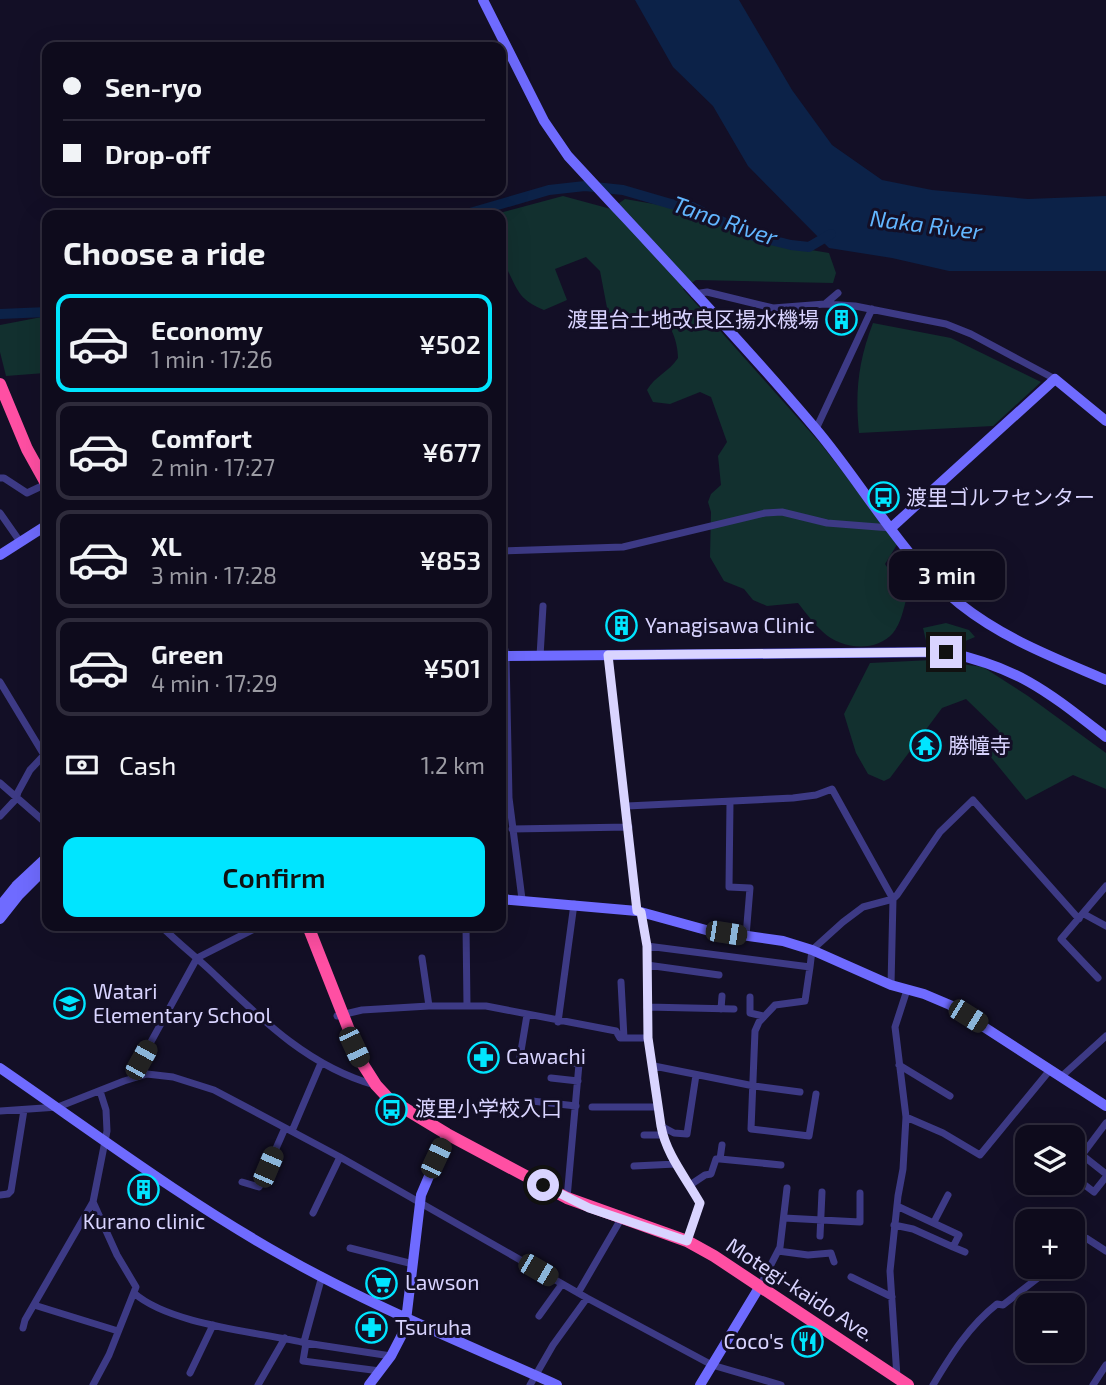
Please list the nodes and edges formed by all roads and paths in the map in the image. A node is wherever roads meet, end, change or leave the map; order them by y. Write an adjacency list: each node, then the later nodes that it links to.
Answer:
1 (483, 0): 2 (street)
2 (504, 42)
3 (506, 46): 5 (street)
4 (838, 293): 6 (street)
5 (694, 294): 6 (street); 11 (street)
6 (825, 304): 7 (street)
7 (872, 309): 8 (street); 11 (street)
8 (1055, 379): 10 (street); 17 (street)
9 (1, 389): 12 (highway)
10 (1106, 421)
11 (816, 429): 17 (street)
12 (42, 475)
13 (0, 478): 14 (street)
14 (42, 486)
15 (0, 513): 18 (street)
16 (42, 528): 18 (street)
17 (891, 528): 19 (street); 25 (street)
18 (21, 543): 20 (street)
19 (506, 551)
20 (0, 555)
21 (543, 606): 24 (street)
22 (608, 655): 24 (street); 27 (street); 34 (street)
23 (506, 656): 24 (street)
24 (540, 656)
25 (1106, 680)
26 (0, 682): 28 (street)
27 (1106, 734)
28 (42, 747)
29 (506, 747): 38 (street)
30 (42, 758): 32 (street)
31 (0, 783): 32 (street)
32 (17, 797): 35 (street); 36 (street)
33 (730, 802): 34 (street); 43 (street); 55 (street)
34 (626, 806): 37 (street)
35 (0, 816)
36 (42, 820)
37 (629, 827): 38 (street); 47 (street)
38 (512, 829): 44 (street)
39 (42, 862): 46 (street)
40 (42, 872): 49 (street)
41 (1106, 886): 48 (street)
42 (506, 899): 44 (street)
43 (893, 899): 48 (street); 57 (street); 65 (street)
44 (522, 900): 45 (street)
45 (574, 904): 47 (street); 77 (street)
46 (0, 906)
47 (639, 911): 55 (street); 56 (street)
48 (1082, 916): 50 (street); 63 (street)
49 (0, 919)
50 (1106, 926)
51 (167, 931): 58 (street)
52 (250, 931): 58 (street)
53 (310, 931): 74 (highway, Motegi-kaido Ave.)
54 (466, 931): 70 (street)
55 (746, 936): 57 (street)
56 (647, 946): 60 (street); 61 (street)
57 (813, 950): 61 (street); 65 (street)
58 (197, 958): 83 (street); 89 (street)
59 (422, 958): 69 (street)
60 (646, 965): 62 (street); 71 (street)
61 (810, 967): 76 (street)
62 (719, 975)
63 (1098, 978)
64 (621, 982): 79 (street)
65 (891, 985): 66 (street)
66 (907, 990): 84 (street); 86 (street)
67 (722, 996): 72 (street)
68 (750, 998): 76 (street)
69 (429, 1006): 70 (street); 74 (street)
70 (467, 1006): 75 (street)
71 (647, 1007): 72 (street); 80 (street)
72 (722, 1009): 73 (street)
73 (734, 1009)
74 (339, 1015): 93 (highway, Motegi-kaido Ave.)
75 (527, 1015): 77 (street); 81 (street)
76 (764, 1016): 94 (street)
77 (558, 1021): 79 (street)
78 (1106, 1036): 90 (street)
79 (624, 1038): 80 (street)
80 (648, 1038): 85 (street)
81 (520, 1056)
82 (535, 1056): 92 (street)
83 (321, 1063): 93 (street); 110 (street)
84 (899, 1065): 98 (street); 107 (street)
85 (654, 1066): 88 (street); 104 (street)
86 (1050, 1070): 90 (street); 107 (street)
87 (2, 1071): 102 (street)
88 (696, 1075): 94 (street); 109 (street)
89 (138, 1076): 95 (street); 110 (street)
90 (1062, 1076): 101 (street)
91 (551, 1078): 92 (street)
92 (578, 1081): 100 (street)
93 (376, 1085): 111 (highway, Motegi-kaido Ave.)
94 (754, 1086): 96 (street); 97 (street)
95 (100, 1091): 102 (street); 114 (street)
96 (800, 1092)
97 (816, 1094)
98 (950, 1096)
99 (532, 1101): 100 (street)
100 (576, 1106): 130 (street)
101 (1106, 1106)
102 (58, 1107): 105 (street); 114 (street)
103 (592, 1107): 104 (street)
104 (658, 1107): 109 (street)
105 (24, 1110): 106 (street); 128 (street)
106 (0, 1111)
107 (906, 1117): 133 (street)
108 (1106, 1124): 121 (street)
109 (661, 1126): 113 (street)
110 (289, 1129): 116 (street); 122 (street)
111 (447, 1134): 130 (highway, Motegi-kaido Ave.); 132 (street)
112 (644, 1135): 113 (street)
113 (663, 1135): 118 (street)
114 (105, 1141): 131 (street); 150 (street)
115 (722, 1145): 117 (street)
116 (340, 1157): 132 (street); 134 (street)
117 (720, 1159): 119 (street); 123 (street)
118 (676, 1164): 120 (street); 123 (street)
119 (781, 1165)
120 (634, 1166)
121 (1106, 1177): 124 (street)
122 (242, 1182)
123 (690, 1185): 142 (street)
124 (1085, 1185)
125 (787, 1188): 135 (street)
126 (822, 1192): 137 (street)
127 (860, 1193): 137 (street)
128 (0, 1195)
129 (948, 1195): 138 (street)
130 (567, 1198): 136 (highway, Motegi-kaido Ave.)
131 (93, 1202): 155 (street); 159 (street)
132 (420, 1202): 149 (street); 153 (street)
133 (897, 1206): 138 (street); 139 (street)
134 (313, 1213)
135 (784, 1218): 137 (street); 145 (street)
136 (621, 1219): 142 (highway, Motegi-kaido Ave.); 156 (street)
137 (821, 1220): 140 (street)
138 (934, 1222): 143 (street)
139 (894, 1225): 143 (street); 157 (street)
140 (820, 1236)
141 (1085, 1238): 146 (street)
142 (687, 1241): 154 (highway, Motegi-kaido Ave.)
143 (953, 1247): 147 (street)
144 (350, 1248): 149 (street)
145 (778, 1251): 148 (street); 154 (street)
146 (1106, 1251)
147 (965, 1252)
148 (834, 1262)
149 (413, 1264): 161 (street)
150 (322, 1276): 161 (street); 166 (street)
151 (851, 1278): 157 (street)
152 (1037, 1279): 180 (street)
153 (562, 1284): 156 (street); 160 (street)
154 (760, 1286): 168 (street); 171 (highway, Motegi-kaido Ave.)
155 (134, 1293): 162 (street); 164 (street)
156 (578, 1293): 158 (street)
157 (892, 1297): 171 (street)
158 (587, 1298): 168 (street); 173 (street)
159 (34, 1305): 163 (street); 164 (street)
160 (539, 1316)
161 (407, 1318): 167 (street); 173 (street)
162 (212, 1325): 165 (street); 170 (street)
163 (23, 1328)
164 (118, 1331): 174 (street)
165 (285, 1338): 166 (street); 175 (street)
166 (305, 1342): 167 (street); 172 (street)
167 (391, 1356): 172 (street)
168 (712, 1365): 177 (street); 178 (street)
169 (1106, 1365): 181 (street)
170 (190, 1373)
171 (897, 1377): 179 (highway, Motegi-kaido Ave.)
172 (376, 1380)
173 (533, 1380): 176 (street)
174 (93, 1385)
175 (258, 1385)
176 (557, 1385)
177 (700, 1385)
178 (781, 1385)
179 (908, 1385)
180 (933, 1385)
181 (1093, 1385)

